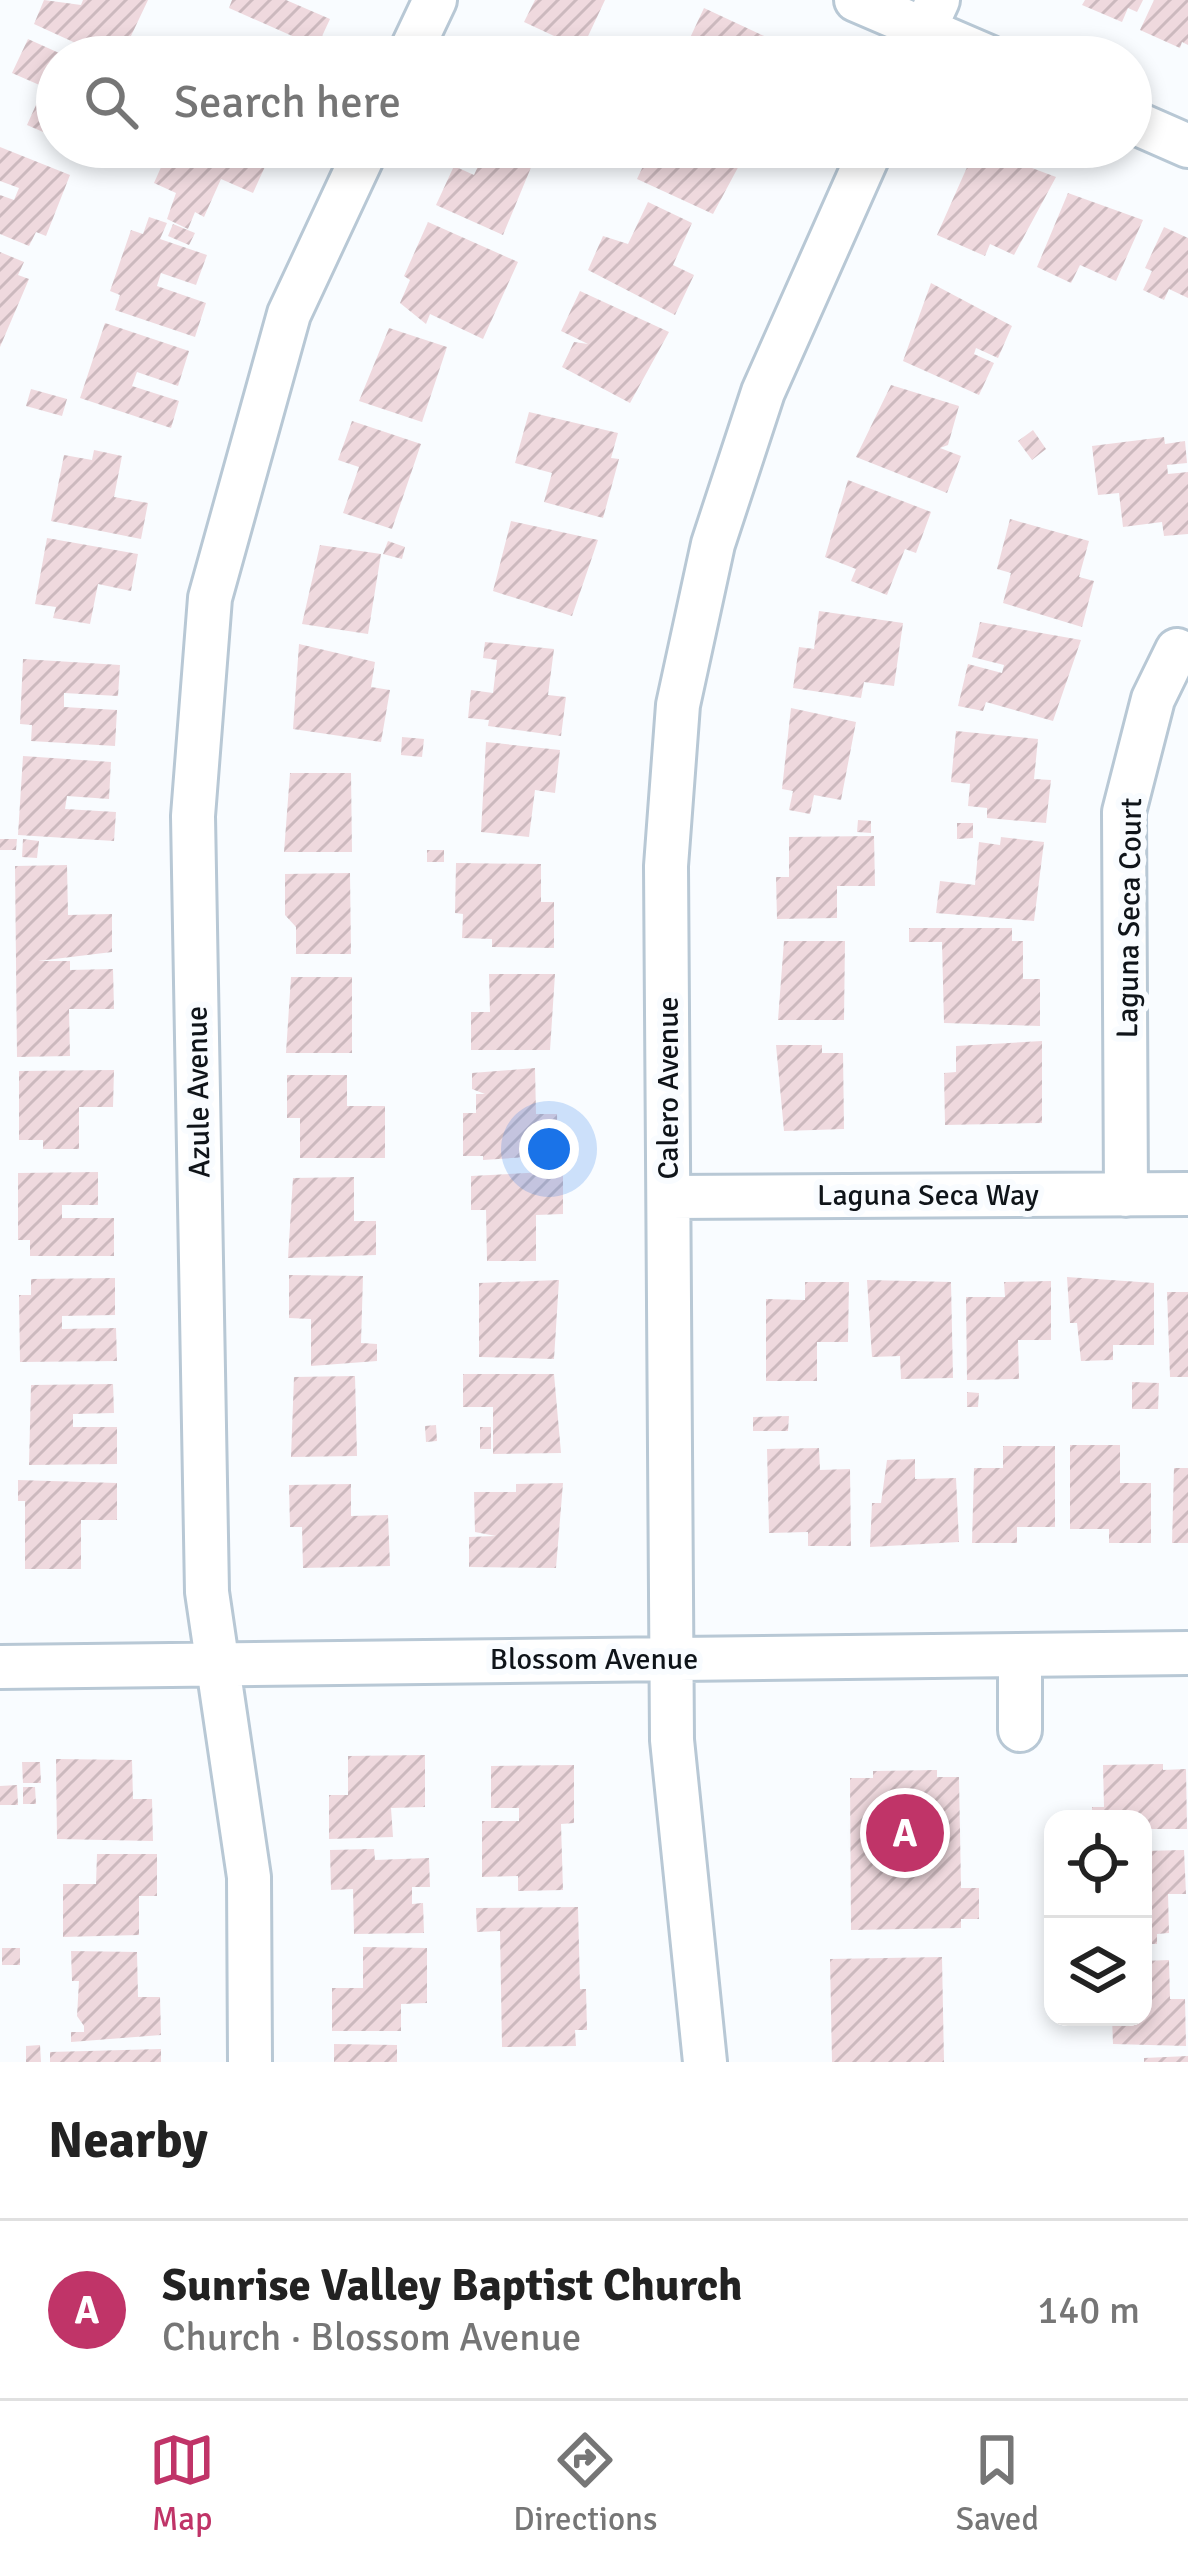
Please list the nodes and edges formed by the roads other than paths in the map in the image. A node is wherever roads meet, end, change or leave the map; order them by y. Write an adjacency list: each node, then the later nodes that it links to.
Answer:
1 (435, 0): 4 (street)
2 (856, 0): 3 (street)
3 (925, 29)
4 (418, 36)
5 (1152, 130): 6 (street)
6 (1188, 146)
7 (357, 168): 16 (street, Azule Avenue)
8 (863, 168): 12 (street, Calero Avenue)
9 (1178, 650): 11 (street, Laguna Seca Court)
10 (1188, 1194): 11 (street, Laguna Seca Way)
11 (1126, 1195): 12 (street, Laguna Seca Way)
12 (669, 1197): 15 (street, Calero Avenue)
13 (1188, 1653): 14 (street, Blossom Avenue)
14 (1020, 1655): 15 (street, Blossom Avenue); 18 (street)
15 (672, 1659): 16 (street, Blossom Avenue); 20 (street, Calero Avenue)
16 (219, 1663): 17 (street, Blossom Avenue); 19 (street, Azule Avenue)
17 (0, 1667)
18 (1020, 1730)
19 (250, 2062)
20 (705, 2062)

